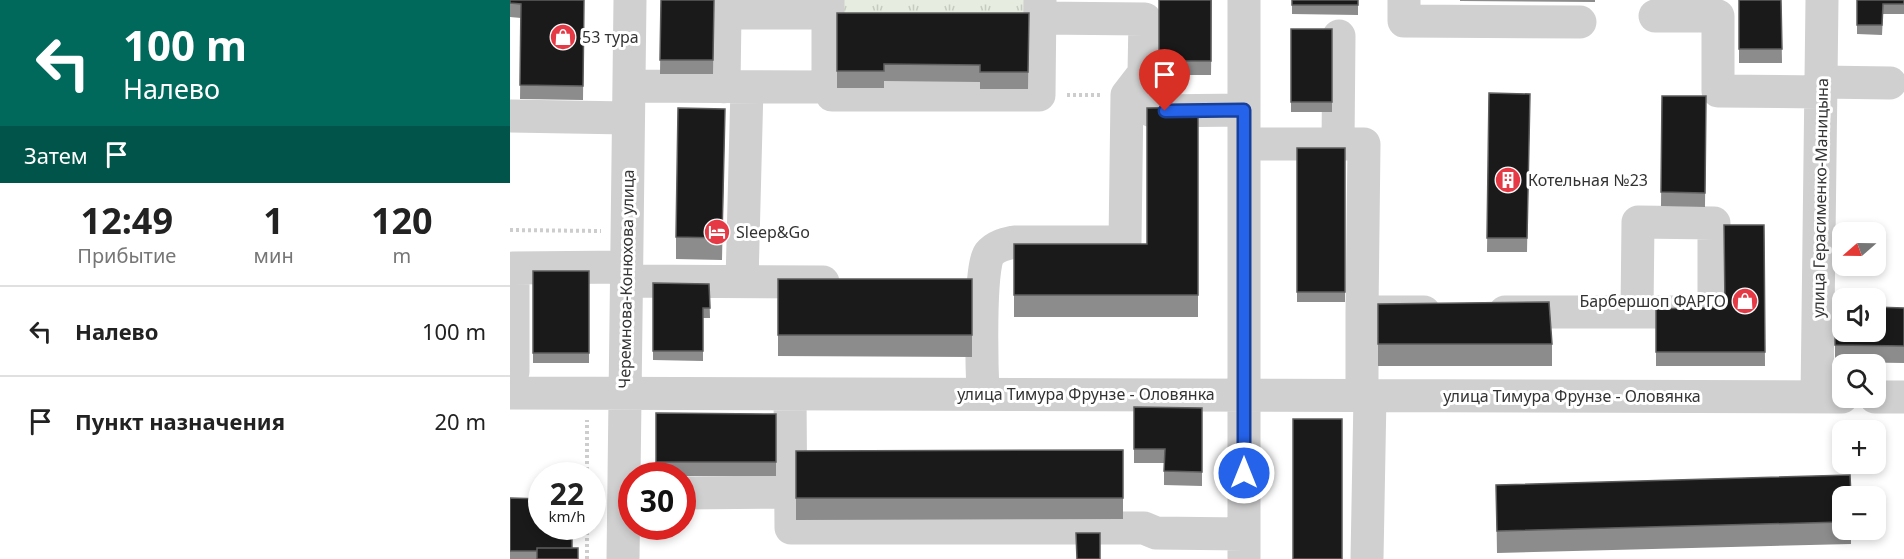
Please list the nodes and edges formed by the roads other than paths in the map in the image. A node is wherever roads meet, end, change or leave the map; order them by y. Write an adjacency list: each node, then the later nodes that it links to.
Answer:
1 (630, 0): 11 (street, Черемнова-Конюхова улица)
2 (1244, 0): 16 (street)
3 (1404, 0): 8 (street)
4 (1822, 0): 14 (street, улица Герасименко-Маницына)
5 (828, 7): 12 (street); 13 (street)
6 (1039, 9): 13 (street); 15 (street)
7 (1655, 16): 14 (street)
8 (1580, 22)
9 (1339, 36): 20 (street)
10 (1890, 84): 14 (street)
11 (629, 86): 12 (street); 18 (street, Черемнова-Конюхова улица)
12 (736, 87): 13 (street); 22 (street)
13 (828, 87)
14 (1821, 87): 26 (street, улица Герасименко-Маницына)
15 (1126, 103): 16 (street); 25 (street)
16 (1244, 110): 19 (street)
17 (510, 116): 18 (street)
18 (628, 118): 21 (street, Черемнова-Конюхова улица)
19 (1244, 144): 20 (street); 33 (street)
20 (1338, 144): 27 (street)
21 (626, 274): 22 (street); 29 (street); 30 (street, Черемнова-Конюхова улица)
22 (742, 281): 23 (street)
23 (857, 282)
24 (949, 282): 25 (street)
25 (984, 282): 32 (street)
26 (1830, 309): 35 (street, улица Герасименко-Маницына)
27 (1362, 312): 28 (street); 34 (street)
28 (1637, 312)
29 (512, 382): 30 (street, улица Тимура Фрунзе - Оловянка)
30 (625, 393): 31 (street, улица Тимура Фрунзе - Оловянка); 41 (street, Черемнова-Конюхова улица)
31 (790, 394): 32 (street, улица Тимура Фрунзе - Оловянка); 38 (street)
32 (983, 394): 33 (street, улица Тимура Фрунзе - Оловянка)
33 (1243, 395): 34 (street, улица Тимура Фрунзе - Оловянка); 40 (street)
34 (1366, 396): 35 (street, улица Тимура Фрунзе - Оловянка); 42 (street)
35 (1830, 397)
36 (1886, 397): 37 (street)
37 (1904, 397)
38 (791, 492): 39 (street); 40 (street)
39 (696, 493)
40 (1244, 546)
41 (623, 559)
42 (1367, 559)

